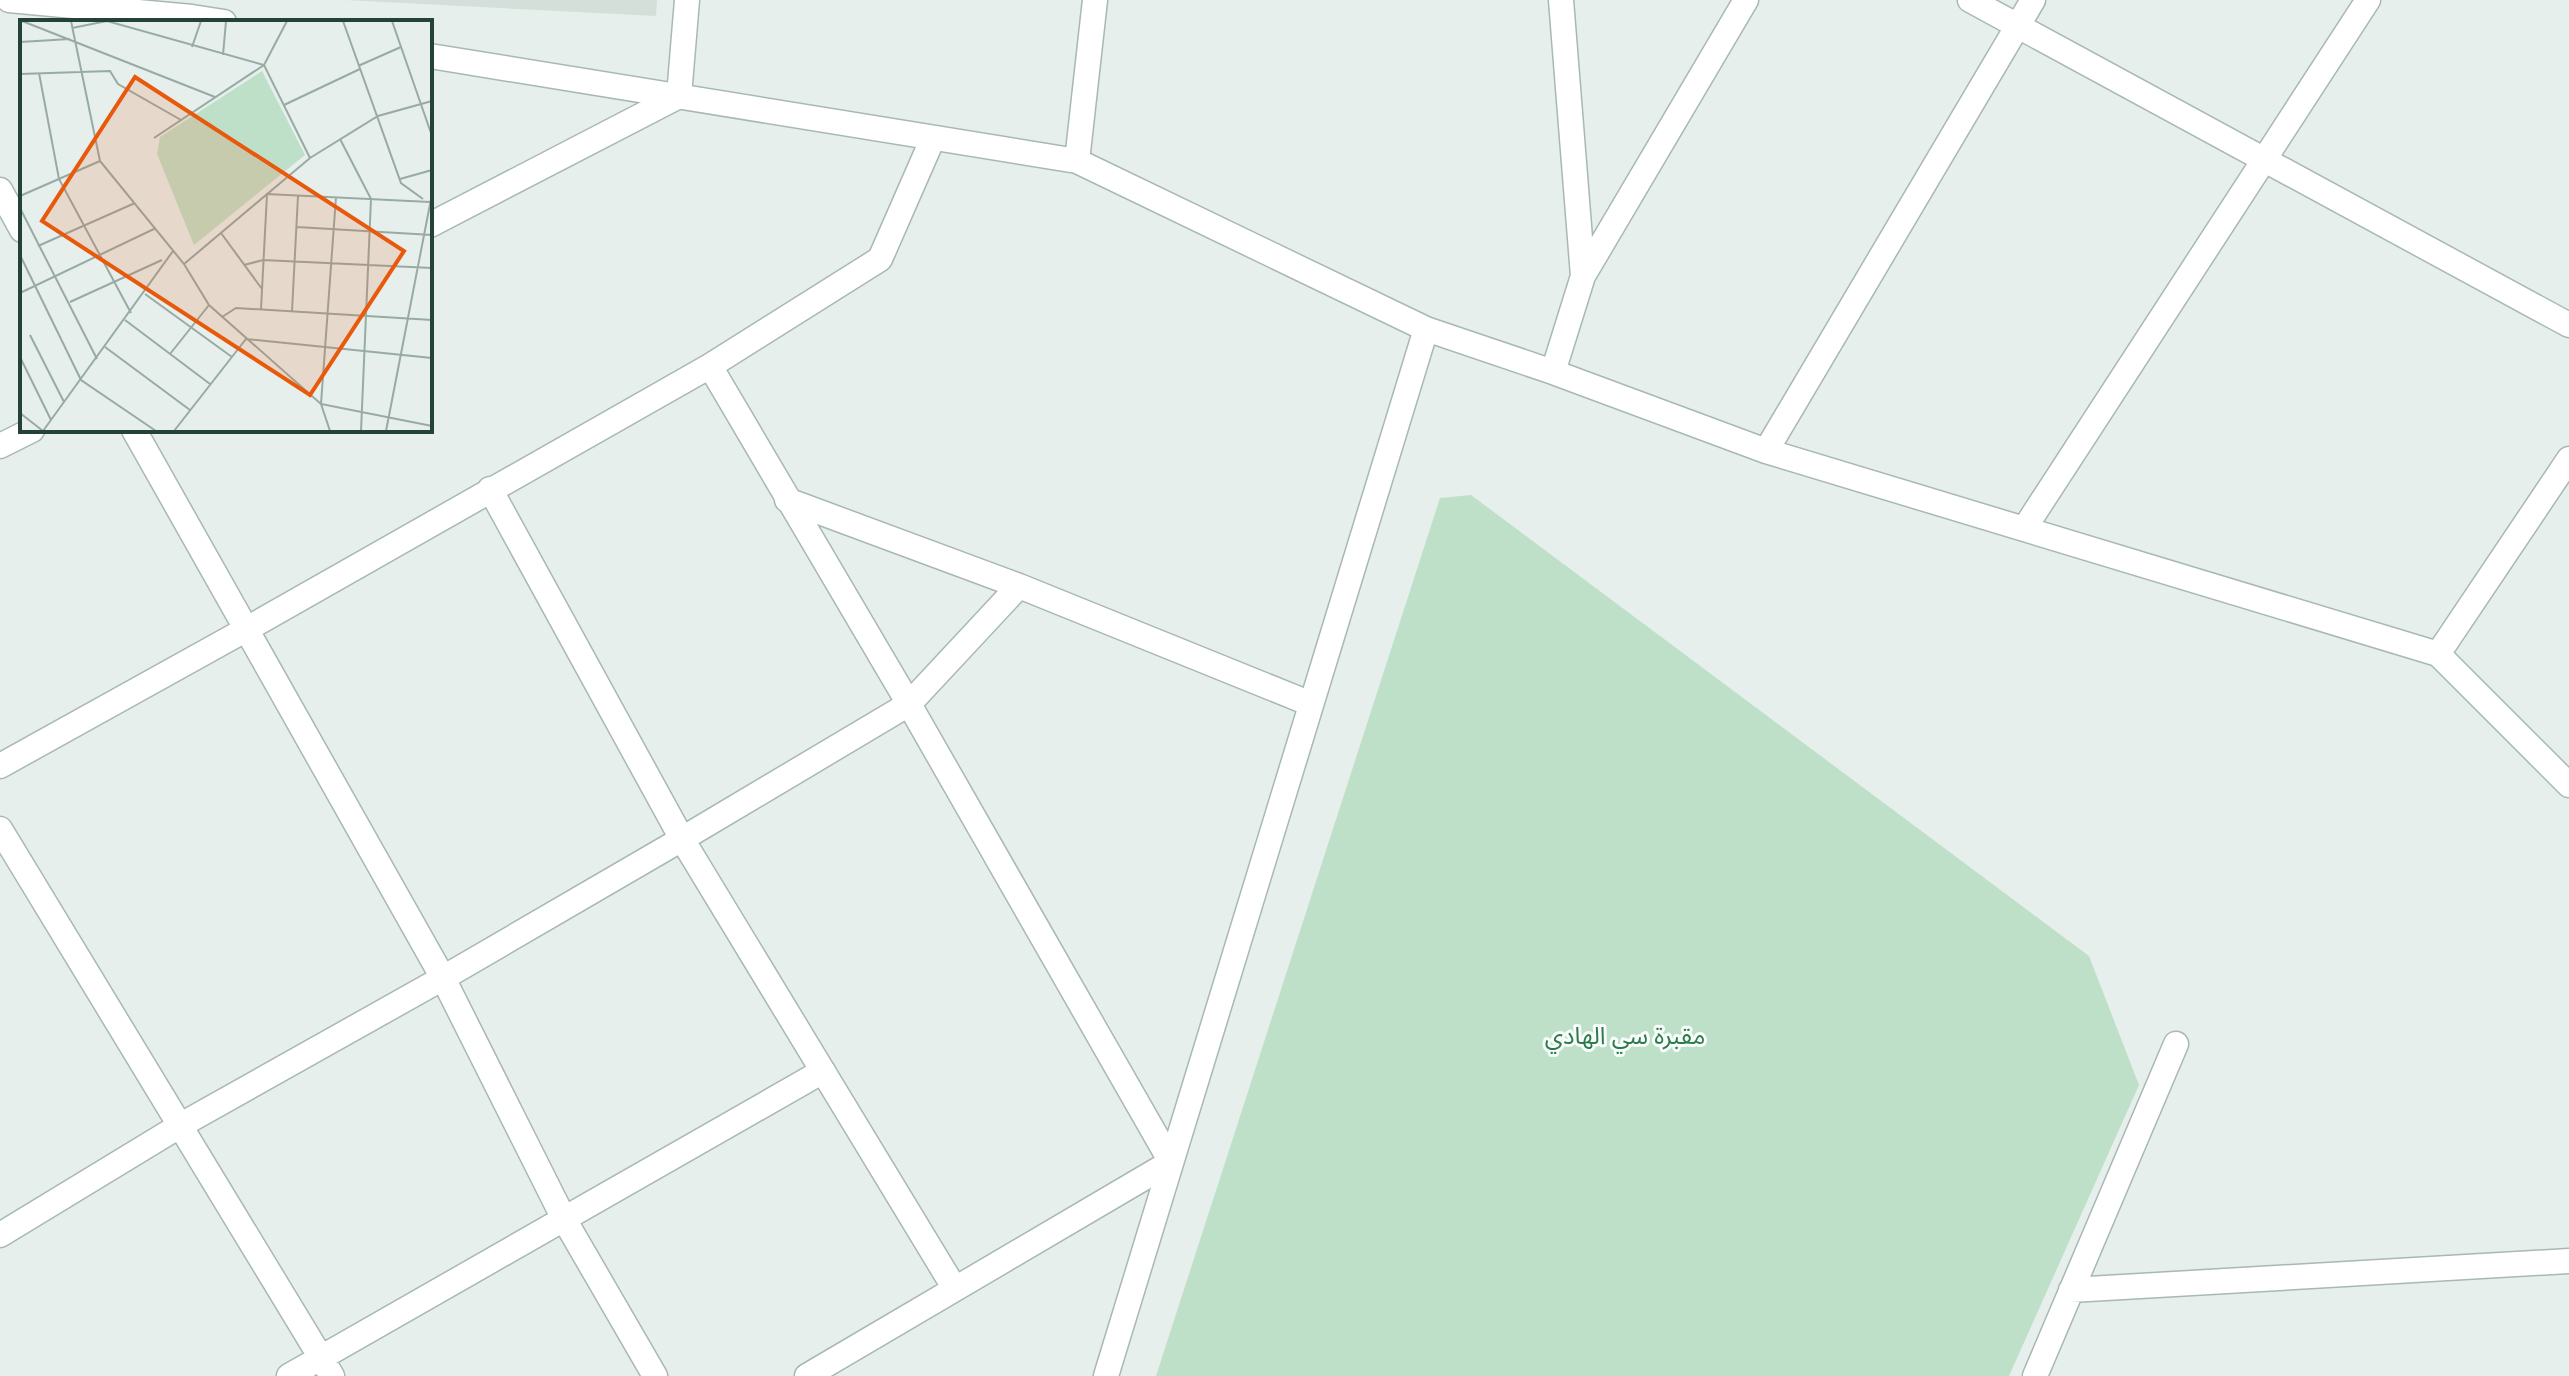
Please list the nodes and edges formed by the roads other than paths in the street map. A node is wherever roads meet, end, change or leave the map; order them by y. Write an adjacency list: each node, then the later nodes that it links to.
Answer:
1 (9, 0): 9 (street)
2 (687, 0): 12 (street)
3 (1095, 0): 14 (street)
4 (1561, 0): 19 (street)
5 (1746, 0): 19 (street)
6 (1970, 0): 10 (street)
7 (2033, 0): 10 (street)
8 (2368, 0): 15 (street)
9 (211, 20)
10 (2017, 27): 15 (street); 27 (street)
11 (432, 56): 12 (street)
12 (679, 96): 13 (street); 17 (street)
13 (933, 138): 14 (street); 22 (street)
14 (1077, 161): 21 (street)
15 (2265, 161): 20 (street); 31 (street)
16 (0, 190): 18 (street)
17 (432, 224)
18 (20, 226)
19 (1583, 276): 23 (street)
20 (2569, 325)
21 (1426, 329): 23 (street); 36 (street)
22 (710, 366): 29 (street); 30 (street)
23 (1553, 372): 27 (street)
24 (28, 432): 26 (street)
25 (135, 432): 33 (street)
26 (0, 446)
27 (1766, 451): 31 (street)
28 (2569, 459): 34 (street)
29 (490, 489): 33 (street); 40 (street)
30 (787, 500): 32 (street); 35 (street)
31 (2024, 529): 34 (street)
32 (1019, 586): 35 (street); 36 (street)
33 (245, 630): 37 (street); 41 (street)
34 (2438, 654): 38 (street)
35 (909, 704): 40 (street); 45 (street)
36 (1311, 704): 45 (street)
37 (0, 766)
38 (2569, 785)
39 (0, 829): 44 (street)
40 (682, 839): 41 (street); 43 (street)
41 (443, 978): 44 (street); 46 (street)
42 (2176, 1044): 50 (street)
43 (823, 1071): 46 (street); 49 (street)
44 (181, 1125): 47 (street); 51 (street)
45 (1171, 1162): 49 (street); 55 (street)
46 (564, 1219): 51 (street); 53 (street)
47 (0, 1235)
48 (2569, 1261): 50 (street)
49 (955, 1289): 54 (street)
50 (2071, 1290): 56 (street)
51 (327, 1367): 52 (street)
52 (289, 1376)
53 (655, 1376)
54 (807, 1376)
55 (1106, 1376)
56 (2035, 1376)

